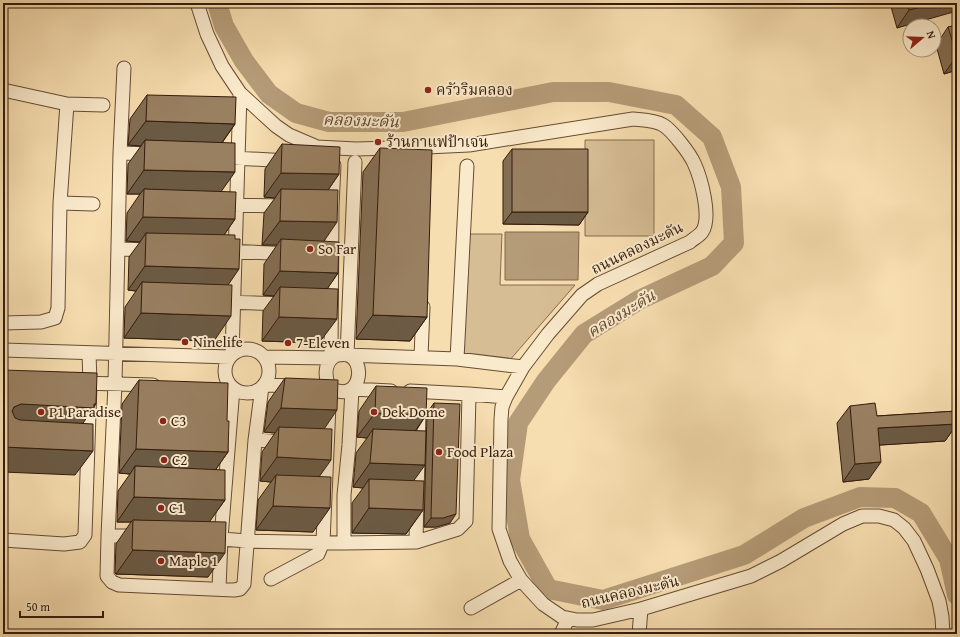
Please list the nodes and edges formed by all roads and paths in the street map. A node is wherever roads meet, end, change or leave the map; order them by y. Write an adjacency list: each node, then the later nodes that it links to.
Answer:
1 (197, 3): 4 (street, ถนนคลองมะดัน)
2 (124, 68): 7 (street)
3 (3, 90): 5 (street)
4 (240, 93): 10 (street); 53 (street, ถนนคลองมะดัน)
5 (67, 104): 6 (street); 21 (street)
6 (103, 106)
7 (122, 111): 8 (street); 11 (street)
8 (138, 111)
9 (224, 113): 10 (street)
10 (239, 114): 14 (street)
11 (120, 153): 12 (street); 19 (street)
12 (167, 155)
13 (206, 156): 14 (street)
14 (238, 157): 15 (street); 24 (street)
15 (297, 162)
16 (355, 162): 47 (street)
17 (320, 163): 27 (street)
18 (468, 166): 52 (street)
19 (120, 202): 20 (street); 28 (street)
20 (135, 203)
21 (60, 204): 22 (street); 43 (street)
22 (93, 204)
23 (213, 205): 24 (street)
24 (236, 206): 25 (street); 31 (street)
25 (300, 207)
26 (316, 207): 27 (street)
27 (332, 207): 34 (street)
28 (118, 249): 29 (street); 35 (street)
29 (165, 250)
30 (212, 251): 31 (street)
31 (235, 251): 32 (street); 39 (street)
32 (302, 254)
33 (317, 254): 34 (street)
34 (332, 255): 42 (street)
35 (116, 298): 37 (street); 46 (street)
36 (423, 298): 50 (street)
37 (132, 299)
38 (210, 302): 39 (street)
39 (233, 303): 40 (street); 48 (street)
40 (301, 305)
41 (316, 305): 42 (street)
42 (331, 306): 51 (street)
43 (3, 323)
44 (3, 350): 45 (street)
45 (89, 353): 46 (street); 55 (street)
46 (116, 353): 48 (street); 56 (street)
47 (347, 355): 50 (street); 51 (street); 62 (street)
48 (231, 356): 49 (street); 61 (street)
49 (264, 357): 51 (street); 59 (street)
50 (421, 357): 52 (street)
51 (331, 358): 60 (street)
52 (458, 359): 53 (street)
53 (523, 367): 65 (street, ถนนคลองมะดัน)
54 (66, 383): 55 (street)
55 (90, 383): 56 (street); 68 (street)
56 (115, 384): 57 (street); 76 (street)
57 (169, 385)
58 (216, 386): 61 (street)
59 (263, 386): 60 (street); 61 (street); 67 (street)
60 (330, 387): 62 (street); 71 (street)
61 (232, 388): 79 (street)
62 (352, 389): 63 (street); 72 (street)
63 (420, 392): 64 (street); 75 (street)
64 (469, 394): 65 (street); 93 (street)
65 (506, 397): 96 (street, ถนนคลองมะดัน)
66 (73, 440): 68 (street)
67 (255, 440): 69 (street); 80 (street)
68 (88, 441): 90 (street)
69 (299, 442)
70 (314, 443): 71 (street)
71 (328, 444): 83 (street)
72 (349, 445): 73 (street); 84 (street)
73 (364, 446)
74 (402, 448): 75 (street)
75 (417, 448): 93 (street)
76 (111, 481): 77 (street); 86 (street)
77 (126, 482)
78 (210, 485): 79 (street)
79 (225, 485): 89 (street)
80 (251, 489): 81 (street); 91 (street)
81 (266, 490)
82 (311, 492): 83 (street)
83 (326, 493): 92 (street)
84 (344, 495): 85 (street); 94 (street)
85 (358, 495)
86 (108, 536): 87 (street); 97 (street)
87 (153, 537)
88 (199, 538): 89 (street)
89 (221, 538): 91 (street); 97 (street)
90 (3, 540)
91 (247, 541): 92 (street); 97 (street)
92 (323, 542): 94 (street); 95 (street)
93 (416, 542): 94 (street)
94 (344, 543)
95 (271, 579)
96 (520, 580): 98 (street); 100 (street, ถนนคลองมะดัน)
97 (219, 589)
98 (471, 608)
99 (641, 609): 100 (street, ถนนคลองมะดัน); 102 (street); 103 (street, ถนนคลองมะดัน)
100 (568, 619): 101 (street)
101 (561, 634)
102 (639, 634)
103 (943, 634)

